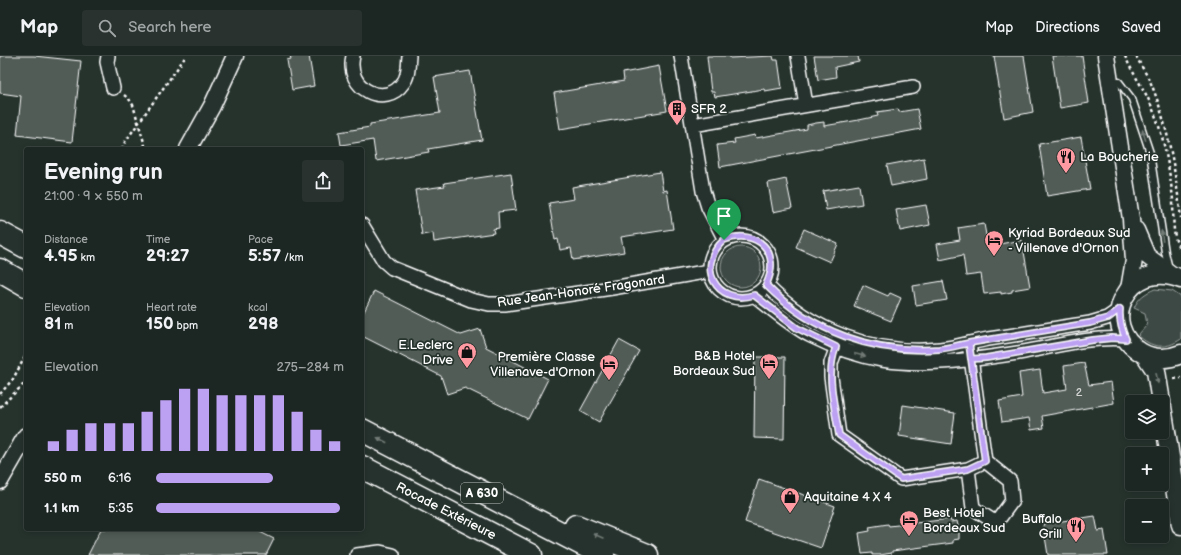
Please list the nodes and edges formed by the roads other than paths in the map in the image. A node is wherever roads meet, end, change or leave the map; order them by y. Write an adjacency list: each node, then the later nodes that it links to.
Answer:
1 (108, 56): 10 (street)
2 (235, 56): 13 (street)
3 (353, 56): 4 (street)
4 (409, 56)
5 (681, 56): 12 (street)
6 (798, 56): 11 (street)
7 (1106, 56): 8 (street)
8 (1111, 83): 14 (street); 21 (lane, one-way to 8)
9 (913, 87): 11 (street)
10 (113, 88)
11 (806, 105): 12 (street)
12 (693, 125): 17 (street)
13 (189, 147)
14 (1132, 219): 21 (street); 24 (street)
15 (364, 227): 20 (street, Rue Jean-Honoré Fragonard)
16 (0, 233): 18 (highway)
17 (724, 240): 20 (street); 23 (street)
18 (24, 246)
19 (0, 270): 22 (highway)
20 (710, 271): 25 (street)
21 (1176, 276): 24 (main road)
22 (24, 284)
23 (766, 285): 25 (street); 28 (street)
24 (1129, 289): 26 (main road)
25 (754, 295): 28 (street)
26 (1120, 309): 27 (main road); 29 (street)
27 (1126, 339): 31 (main road); 32 (street)
28 (838, 342): 29 (street); 32 (street, one-way to 32); 40 (street)
29 (969, 343): 32 (street)
30 (1181, 354): 31 (main road)
31 (1146, 356): 33 (main road, one-way to 33)
32 (971, 359): 38 (street)
33 (1160, 395)
34 (364, 431): 37 (highway, A 630, one-way to 34)
35 (24, 439): 41 (street)
36 (1167, 439): 42 (main road)
37 (410, 455): 46 (highway, A 630); 47 (highway, one-way to 37)
38 (985, 461): 40 (street); 40 (street)
39 (364, 468): 45 (highway, Rocade Extérieure / A 630)
40 (968, 469)
41 (0, 481)
42 (1181, 525)
43 (357, 555): 44 (street)
44 (393, 555)
45 (531, 555)
46 (603, 555)
47 (647, 555)

